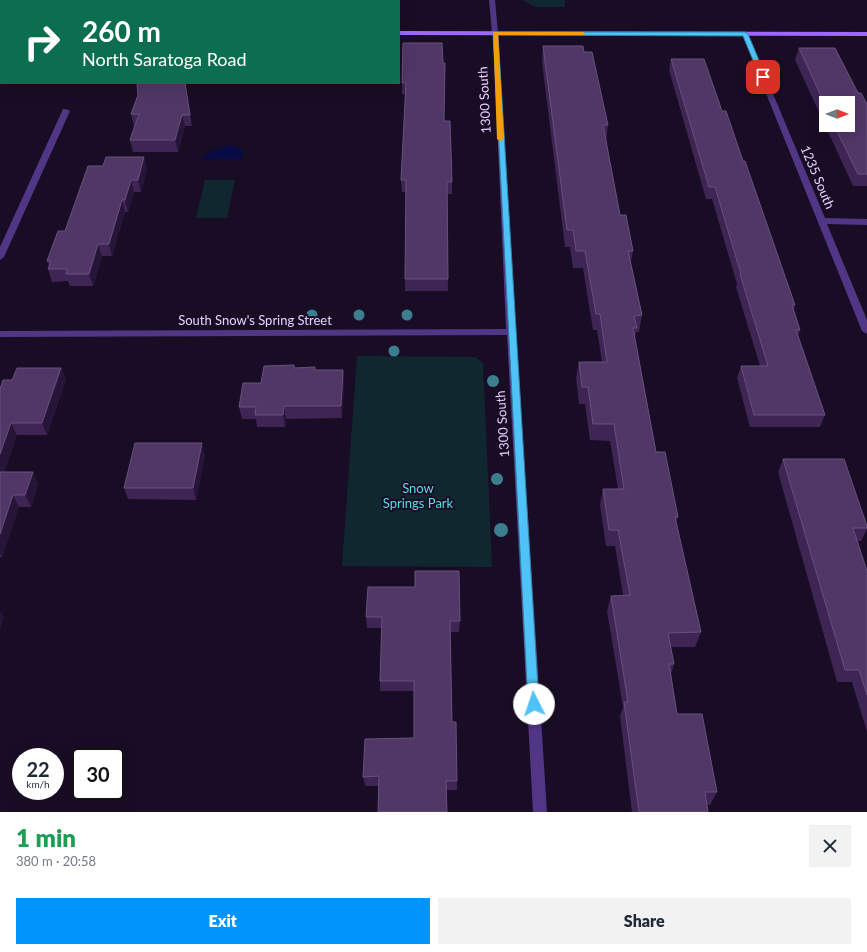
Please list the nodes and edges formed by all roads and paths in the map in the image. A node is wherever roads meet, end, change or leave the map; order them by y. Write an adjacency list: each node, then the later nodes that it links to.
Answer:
1 (492, 0): 3 (street, 1300 South)
2 (400, 33): 3 (main road)
3 (495, 33): 4 (main road); 11 (street, 1300 South)
4 (745, 34): 5 (main road); 7 (street, 1235 South)
5 (867, 34)
6 (66, 111): 9 (street)
7 (823, 221): 8 (street); 10 (street, 1235 South)
8 (867, 222)
9 (0, 257)
10 (867, 331)
11 (511, 332): 12 (street, South Snow's Spring Street); 13 (street, 1300 South)
12 (0, 334)
13 (540, 812)

